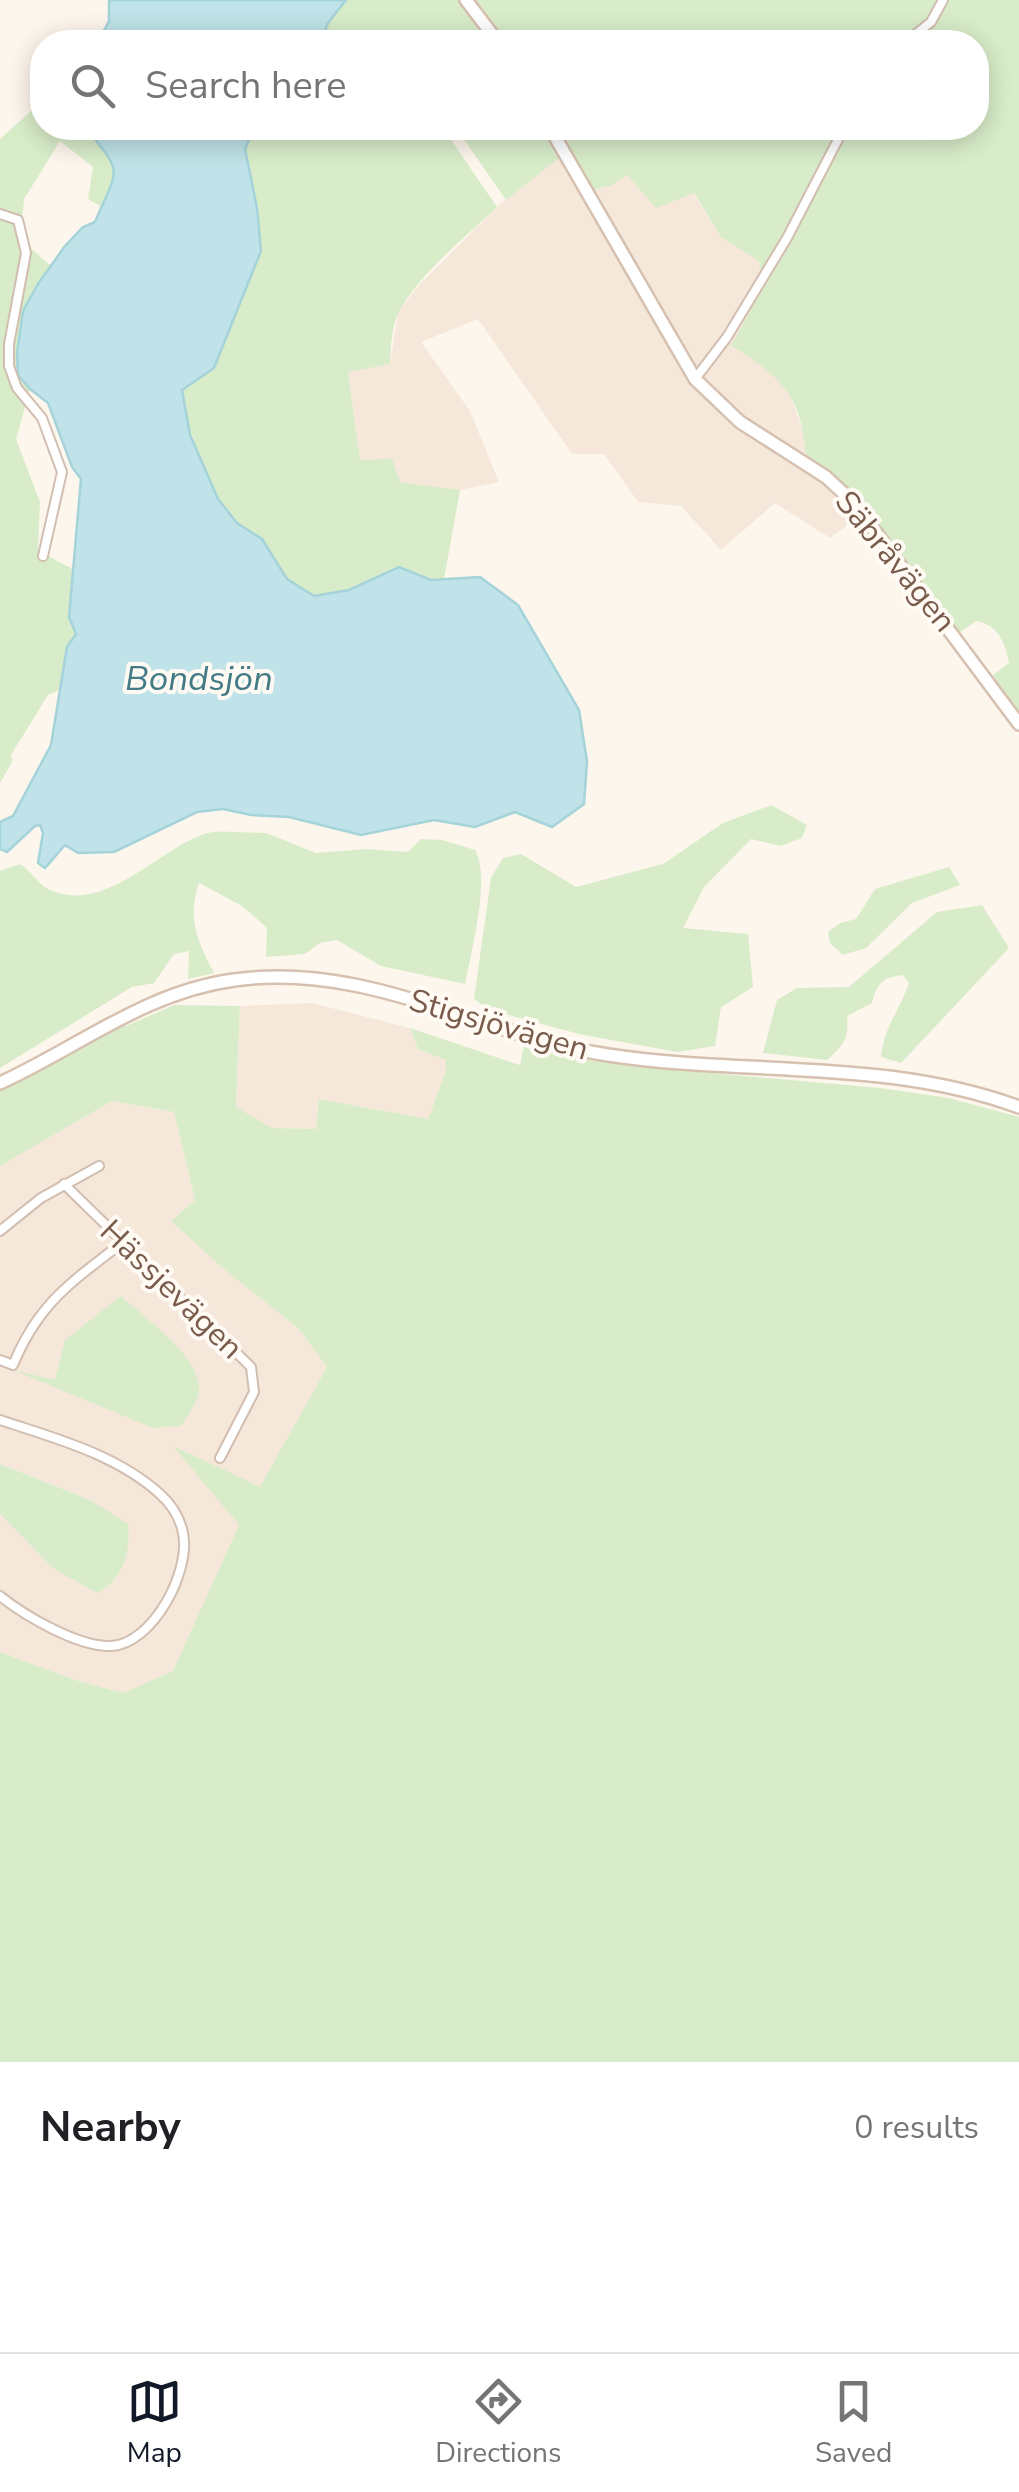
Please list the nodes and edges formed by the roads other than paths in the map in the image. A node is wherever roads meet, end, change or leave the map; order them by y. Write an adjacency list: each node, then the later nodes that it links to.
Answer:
1 (466, 0): 3 (main road)
2 (943, 0): 4 (street)
3 (489, 30)
4 (921, 30)
5 (557, 140): 8 (main road, Säbråvägen)
6 (838, 140): 8 (street)
7 (0, 214): 9 (street)
8 (695, 379): 10 (main road, Säbråvägen)
9 (43, 556)
10 (1019, 724)
11 (0, 1083): 12 (main road, Stigsjövägen)
12 (1019, 1107)
13 (99, 1166): 14 (street)
14 (64, 1184): 15 (street); 16 (street, Hässjevägen)
15 (0, 1231)
16 (123, 1242): 17 (street); 19 (street, Hässjevägen)
17 (0, 1360)
18 (0, 1420): 20 (street)
19 (220, 1458)
20 (0, 1596)

